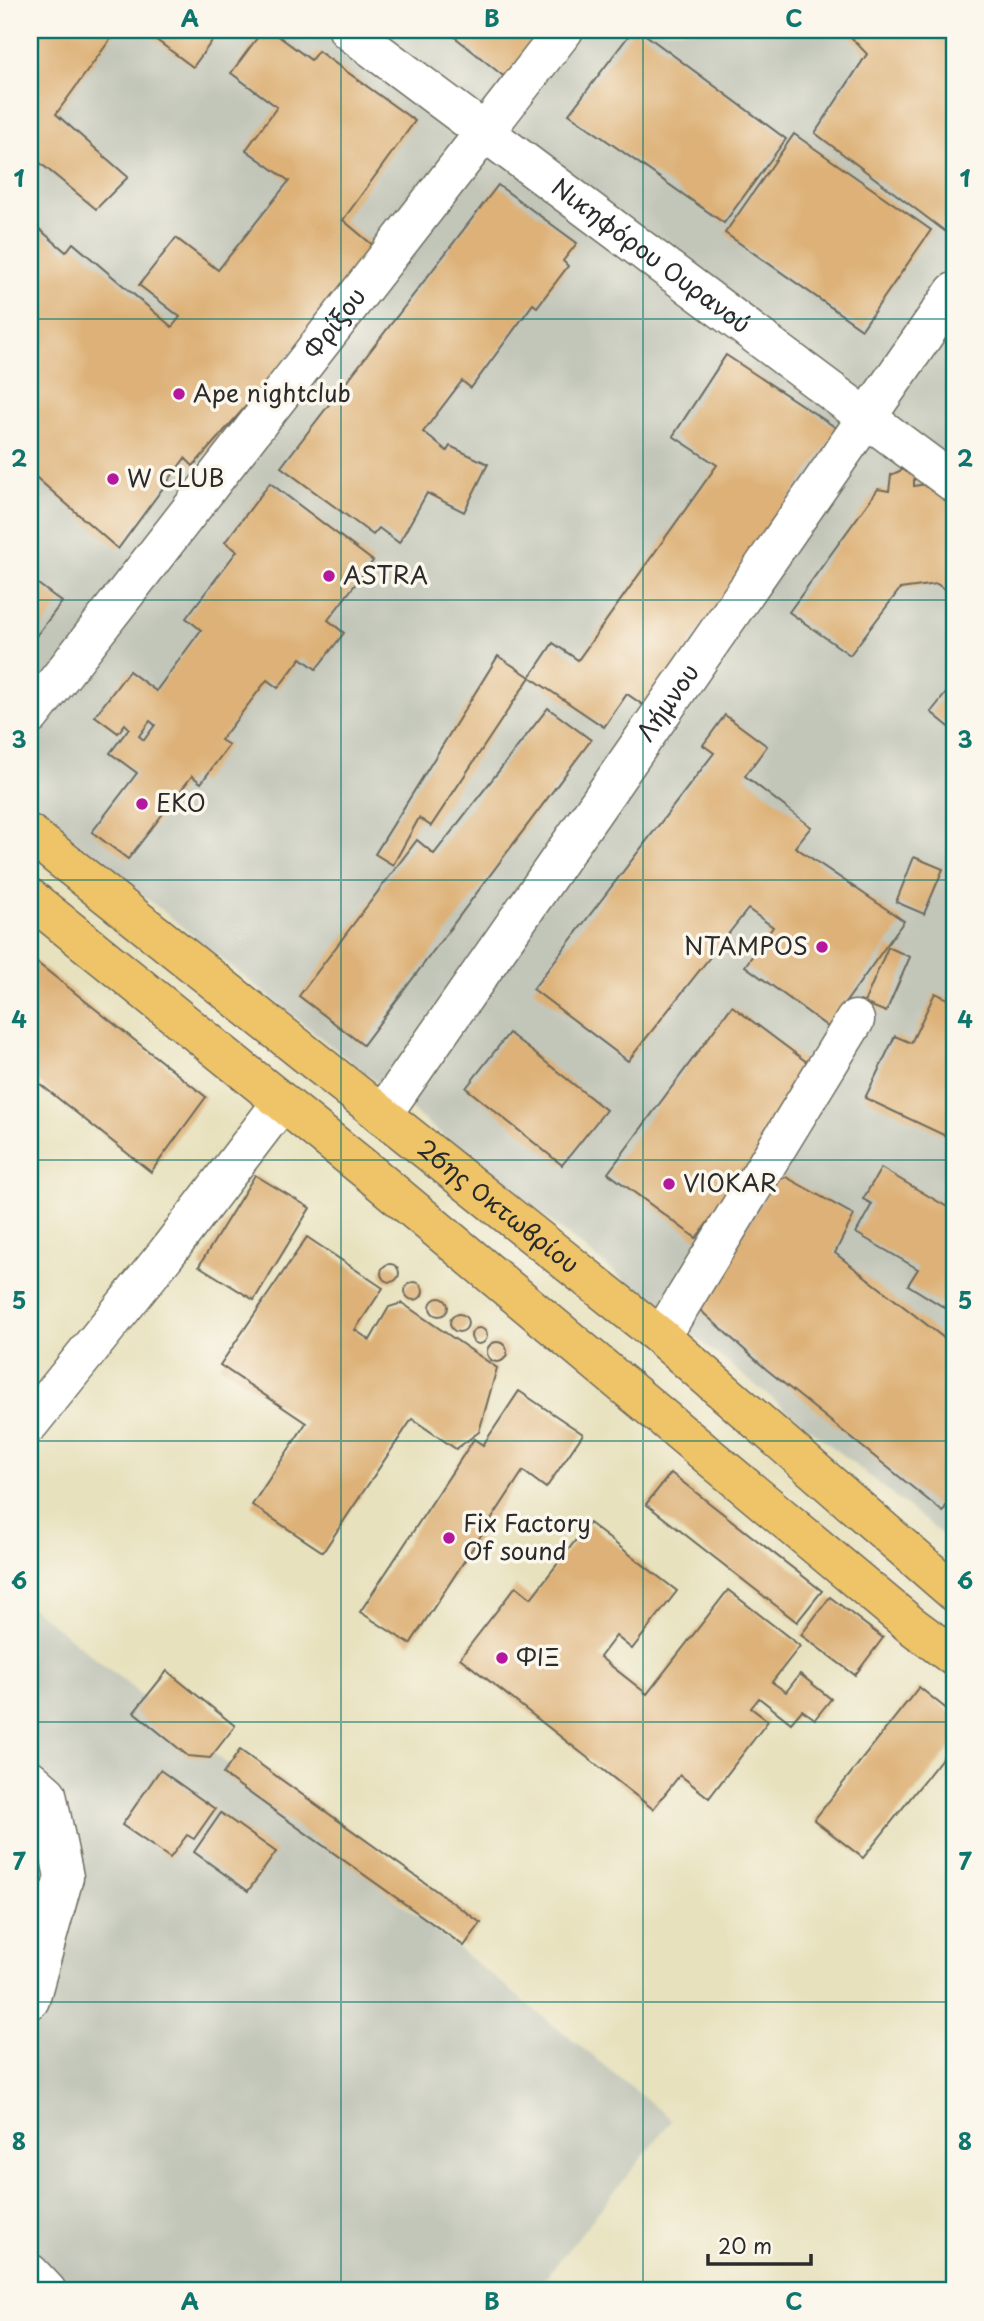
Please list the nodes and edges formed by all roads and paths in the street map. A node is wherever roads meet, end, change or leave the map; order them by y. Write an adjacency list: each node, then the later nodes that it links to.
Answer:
1 (348, 30): 3 (street, Νικηφόρου Ουρανού)
2 (564, 30): 3 (street, Φρίξου)
3 (485, 133): 5 (street, Νικηφόρου Ουρανού); 7 (street, Φρίξου)
4 (954, 292): 5 (street, Λήμνου)
5 (867, 417): 6 (street, Νικηφόρου Ουρανού); 12 (street, Λήμνου)
6 (954, 483)
7 (30, 716)
8 (30, 834): 12 (main road, 26ης Οκτωβρίου)
9 (30, 898): 11 (main road)
10 (855, 1020): 13 (street)
11 (282, 1102): 14 (street); 16 (main road)
12 (382, 1115): 13 (main road, 26ης Οκτωβρίου)
13 (661, 1336): 15 (main road, 26ης Οκτωβρίου)
14 (30, 1423)
15 (950, 1577)
16 (954, 1657)
17 (30, 1779): 18 (street)
18 (30, 2000)
19 (30, 2273): 20 (street)
20 (47, 2291)

